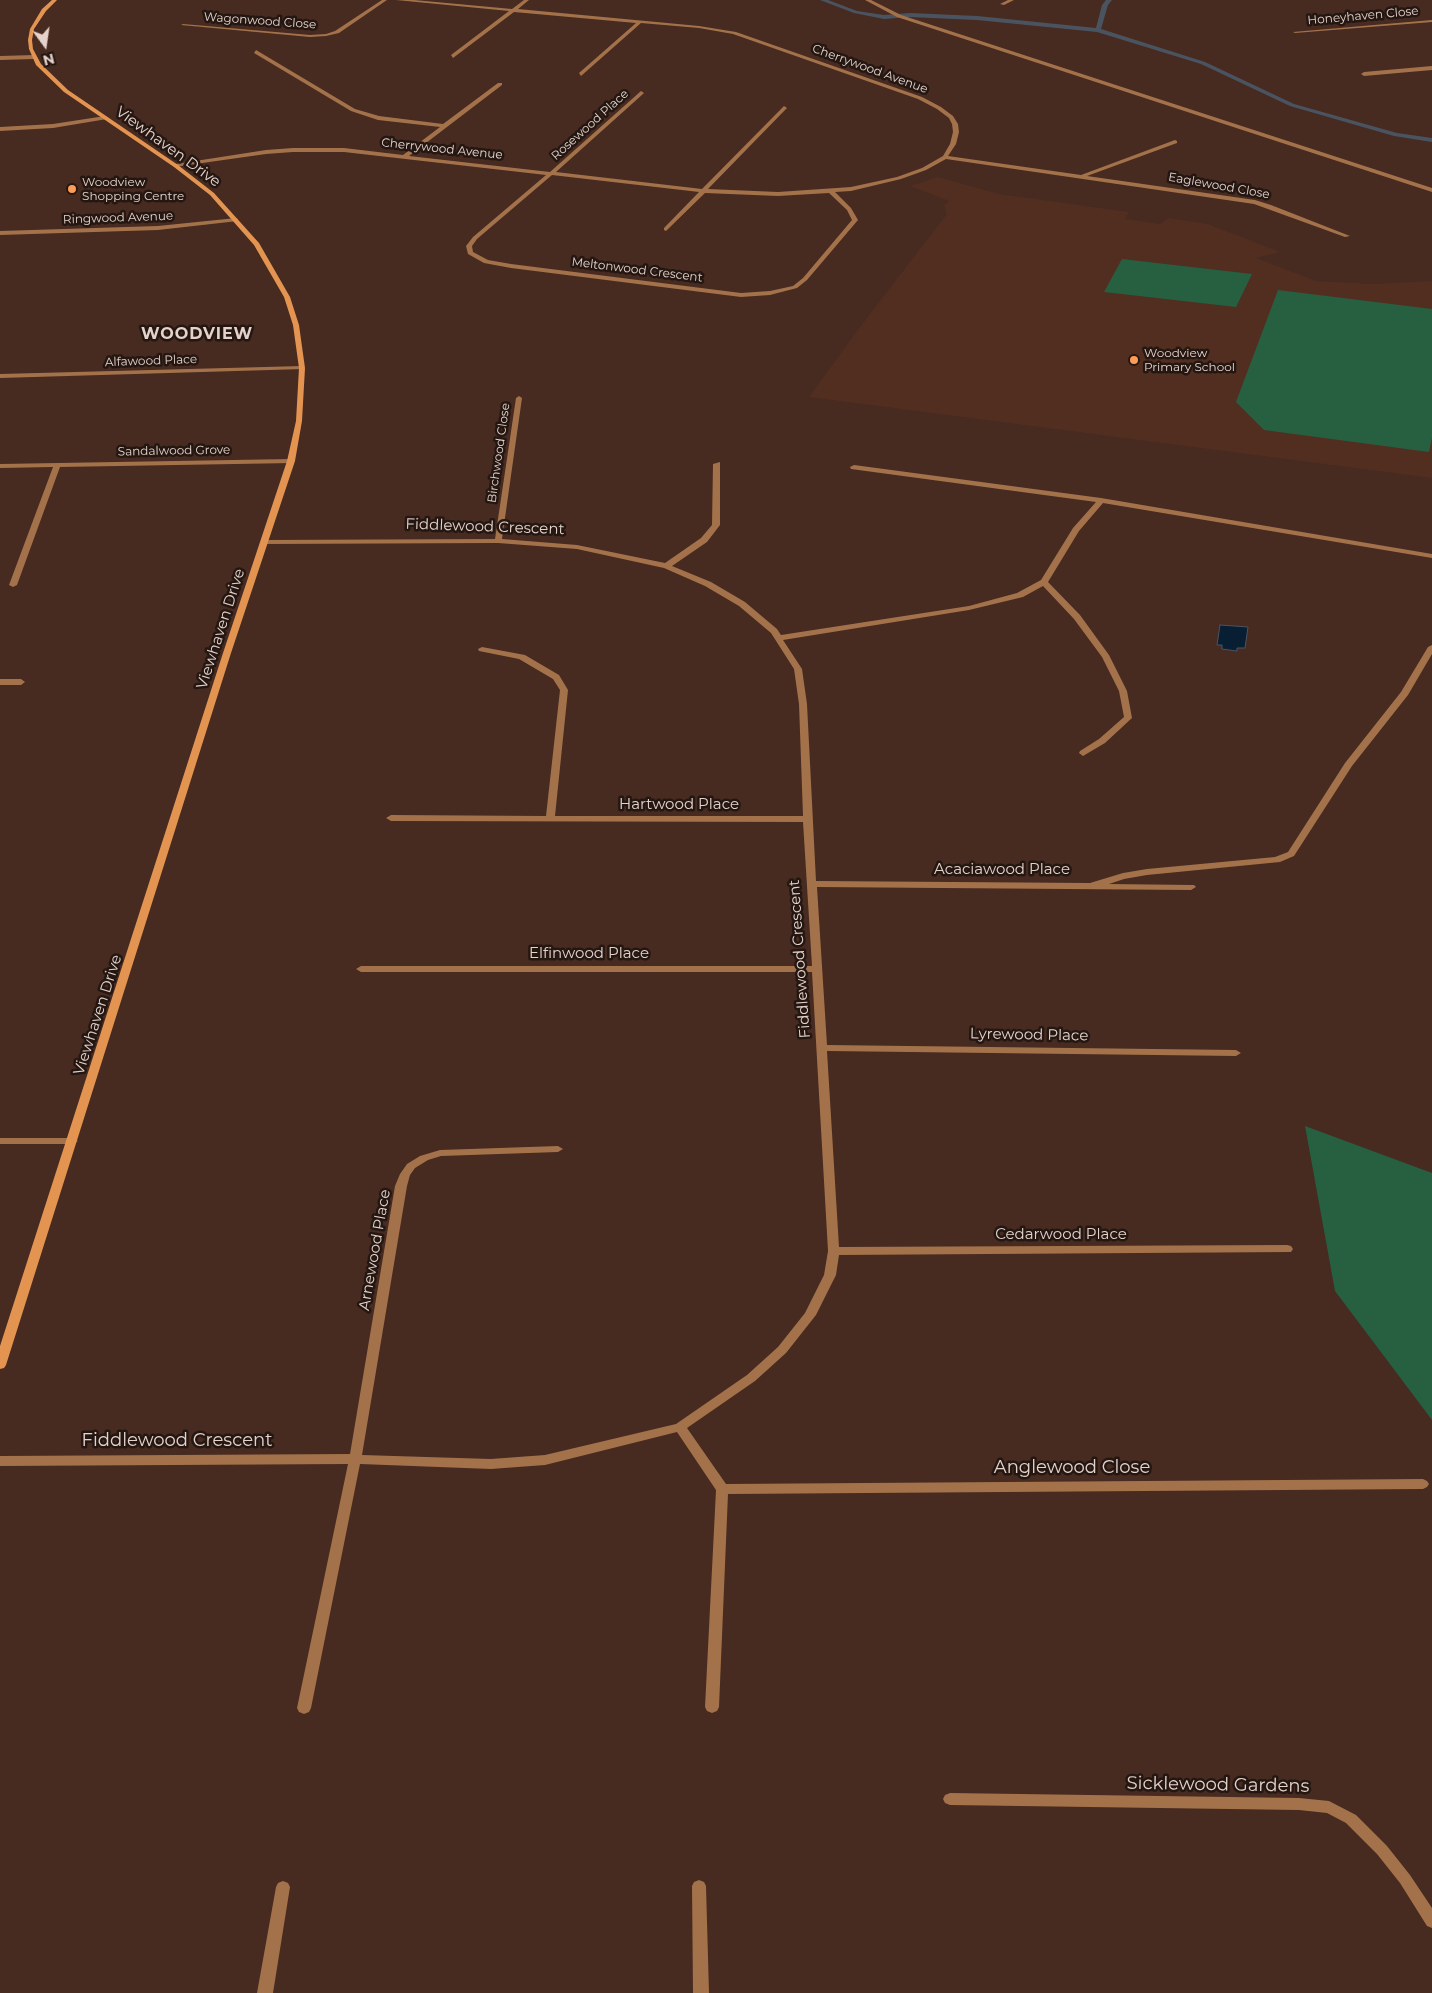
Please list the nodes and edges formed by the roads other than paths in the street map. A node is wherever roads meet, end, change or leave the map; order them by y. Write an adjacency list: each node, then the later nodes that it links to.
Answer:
1 (55, 0): 15 (street)
2 (385, 0): 11 (street, Wagonwood Close)
3 (398, 0): 8 (street, Cherrywood Avenue)
4 (527, 0): 8 (street)
5 (867, 0): 33 (street)
6 (1012, 0): 7 (street)
7 (1002, 4)
8 (512, 10): 10 (street, Cherrywood Avenue); 14 (street)
9 (1432, 21): 12 (street, Honeyhaven Close)
10 (640, 22): 18 (street); 28 (street, Cherrywood Avenue)
11 (183, 25)
12 (1295, 32)
13 (256, 52): 24 (street)
14 (452, 56)
15 (34, 57): 16 (street); 23 (street, Viewhaven Drive)
16 (0, 58)
17 (1432, 68): 19 (street)
18 (581, 74)
19 (1364, 74)
20 (500, 84): 24 (street)
21 (641, 94): 30 (street, Rosewood Place)
22 (784, 108): 32 (street)
23 (105, 118): 25 (street); 29 (street, Viewhaven Drive)
24 (443, 126): 27 (street)
25 (0, 129)
26 (1175, 142): 31 (street, Eaglewood Close)
27 (406, 156): 29 (street, Cherrywood Avenue); 30 (street, Cherrywood Avenue)
28 (945, 157): 31 (street, Eaglewood Close); 34 (street, Cherrywood Avenue)
29 (176, 166): 35 (street, Viewhaven Drive)
30 (553, 172): 32 (street, Cherrywood Avenue); 34 (street, Meltonwood Crescent)
31 (1083, 176): 38 (street, Eaglewood Close)
32 (705, 190): 34 (street, Cherrywood Avenue); 36 (street)
33 (1432, 190)
34 (831, 192)
35 (236, 220): 37 (street, Ringwood Avenue); 39 (street, Viewhaven Drive)
36 (666, 229)
37 (0, 233)
38 (1347, 236)
39 (302, 368): 40 (street, Alfawood Place); 42 (street, Viewhaven Drive)
40 (0, 376)
41 (519, 398): 48 (street, Birchwood Close)
42 (291, 461): 43 (street, Sandalwood Grove); 49 (street, Viewhaven Drive)
43 (58, 464): 45 (street, Sandalwood Grove); 53 (street)
44 (717, 464): 51 (street)
45 (0, 466)
46 (854, 467): 47 (street)
47 (1101, 500): 50 (street); 52 (street)
48 (498, 541): 49 (street, Fiddlewood Crescent); 51 (street, Fiddlewood Crescent)
49 (265, 542): 71 (street, Viewhaven Drive)
50 (1432, 556)
51 (666, 566): 54 (street, Fiddlewood Crescent)
52 (1044, 582): 54 (street); 59 (street)
53 (13, 584)
54 (778, 638): 62 (street, Fiddlewood Crescent)
55 (1432, 647): 64 (street)
56 (482, 649): 61 (street)
57 (0, 682): 58 (street)
58 (21, 682)
59 (1083, 753)
60 (391, 818): 61 (street, Hartwood Place)
61 (550, 818): 62 (street, Hartwood Place)
62 (808, 818): 63 (street, Fiddlewood Crescent)
63 (812, 884): 64 (street, Acaciawood Place); 67 (street, Fiddlewood Crescent)
64 (1091, 886): 65 (street, Acaciawood Place)
65 (1191, 886)
66 (361, 969): 67 (street, Elfinwood Place)
67 (817, 969): 68 (street, Fiddlewood Crescent)
68 (822, 1048): 69 (street, Lyrewood Place); 74 (street, Fiddlewood Crescent)
69 (1236, 1052)
70 (0, 1141): 71 (street)
71 (73, 1141): 75 (street, Viewhaven Drive)
72 (558, 1149): 77 (street, Arnewood Place)
73 (1287, 1249): 74 (street, Cedarwood Place)
74 (834, 1251): 76 (street, Fiddlewood Crescent)
75 (0, 1365)
76 (680, 1427): 77 (street, Fiddlewood Crescent); 80 (street)
77 (355, 1459): 78 (street, Fiddlewood Crescent); 82 (street)
78 (0, 1461)
79 (1423, 1484): 80 (street, Anglewood Close)
80 (722, 1489): 81 (street)
81 (712, 1707)
82 (304, 1708)
83 (950, 1800): 86 (street, Sicklewood Gardens)
84 (699, 1886): 88 (street)
85 (283, 1888): 87 (street)
86 (1432, 1921)
87 (265, 1993)
88 (701, 1993)

